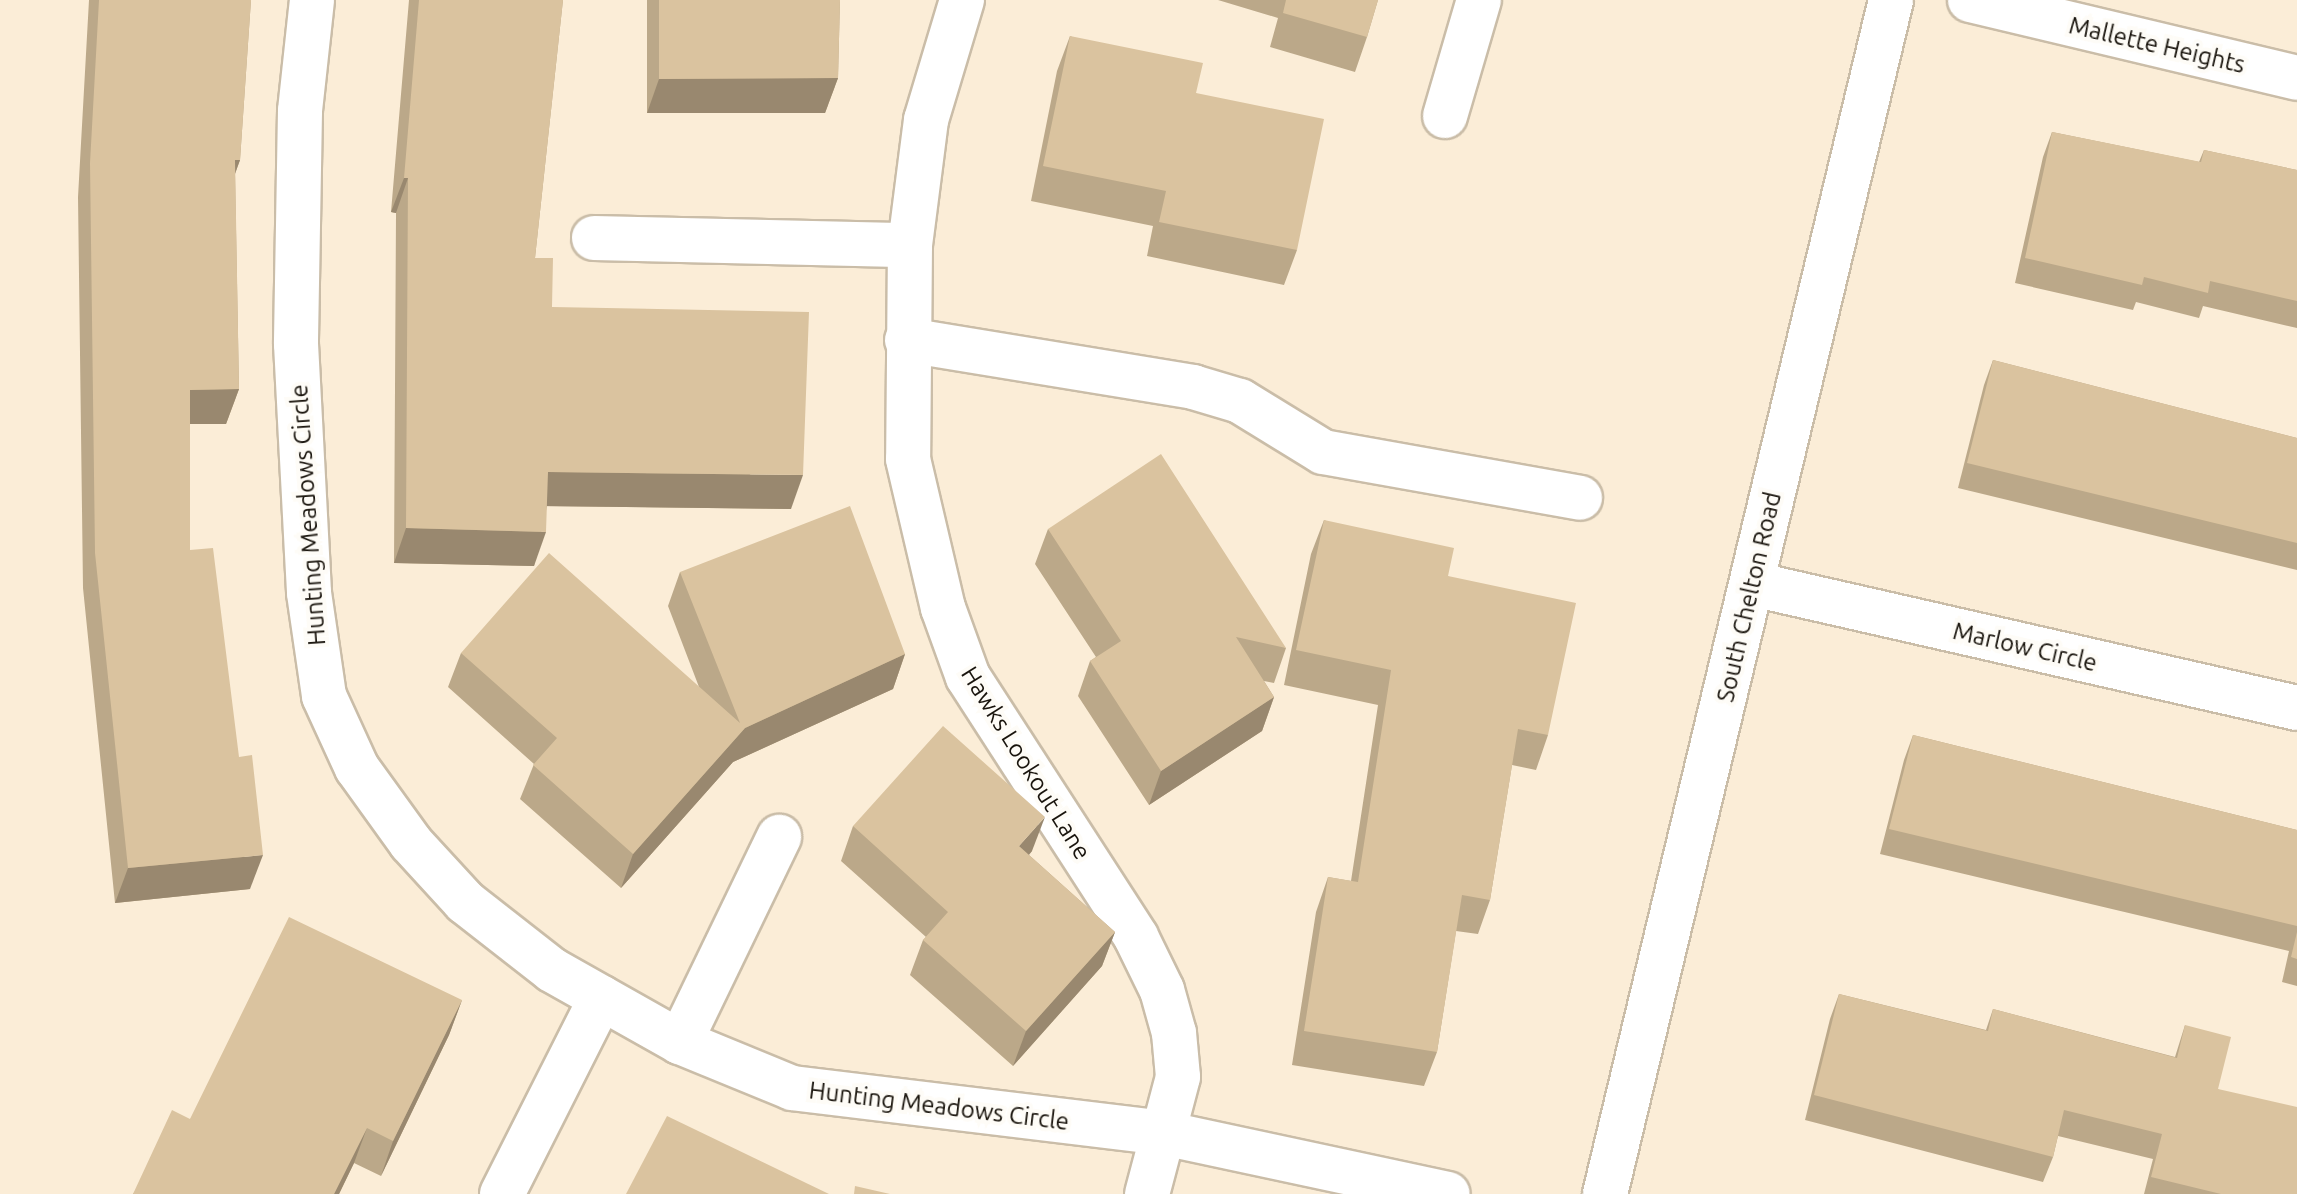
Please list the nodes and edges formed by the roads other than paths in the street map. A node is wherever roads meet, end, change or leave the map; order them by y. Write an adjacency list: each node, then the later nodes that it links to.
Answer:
1 (312, 0): 15 (street, Hunting Meadows Circle)
2 (962, 0): 9 (street, Hawks Lookout Lane)
3 (1479, 0): 7 (street)
4 (1891, 0): 12 (street, South Chelton Road)
5 (1970, 0): 6 (street, Mallette Heights)
6 (2297, 78)
7 (1445, 116)
8 (594, 238): 9 (street)
9 (910, 245): 10 (street, Hawks Lookout Lane)
10 (907, 340): 11 (street); 17 (street, Hawks Lookout Lane)
11 (1580, 498)
12 (1753, 584): 13 (street, Marlow Circle); 21 (street, South Chelton Road)
13 (2297, 708)
14 (779, 837): 16 (street)
15 (601, 998): 16 (street, Hunting Meadows Circle); 19 (street)
16 (680, 1042): 17 (street, Hunting Meadows Circle)
17 (1164, 1133): 18 (street, Hunting Meadows Circle); 20 (street, Hawks Lookout Lane)
18 (1435, 1191)
19 (502, 1194)
20 (1147, 1194)
21 (1605, 1194)

